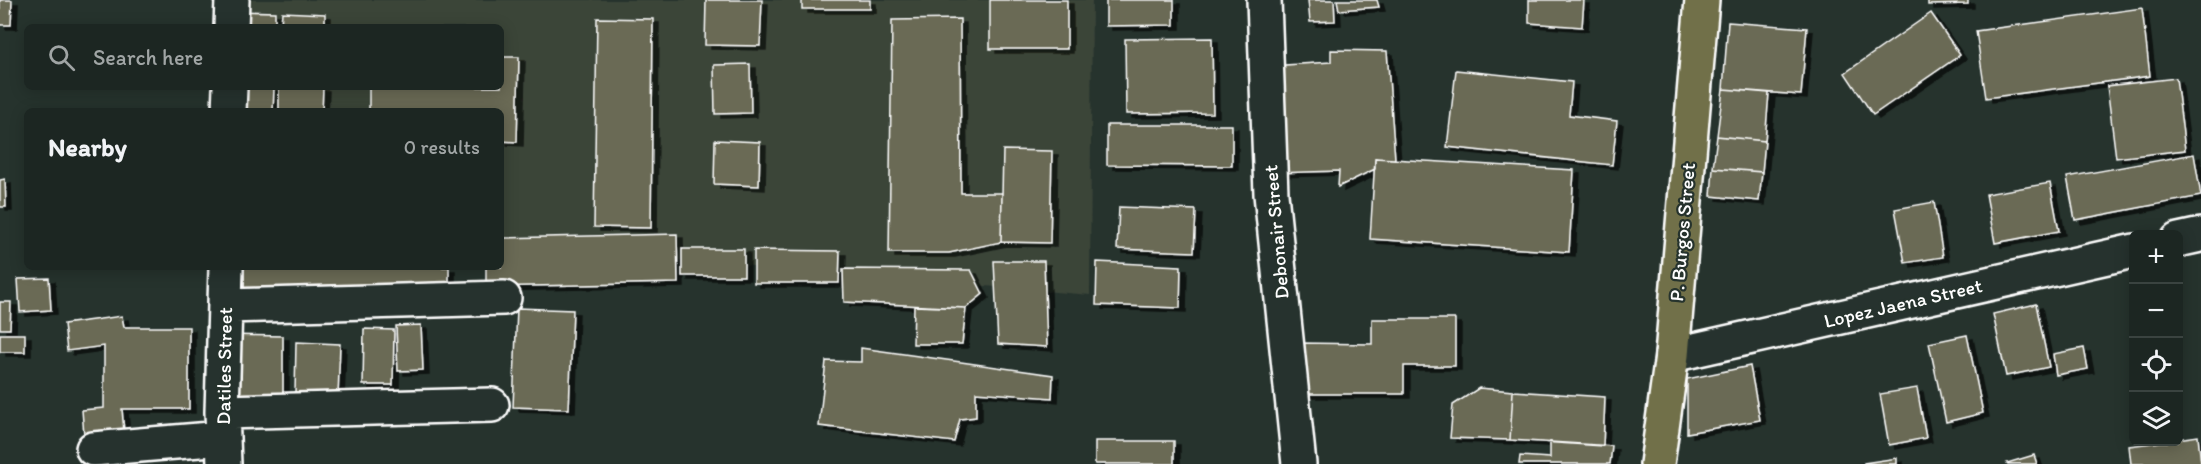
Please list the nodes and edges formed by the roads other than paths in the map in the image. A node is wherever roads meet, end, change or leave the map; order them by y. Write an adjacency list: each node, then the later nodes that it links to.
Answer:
1 (232, 0): 4 (street)
2 (1264, 0): 17 (street, Debonair Street)
3 (1702, 0): 13 (main road, P. Burgos Street)
4 (231, 24)
5 (230, 90): 6 (street)
6 (229, 108)
7 (2201, 235): 8 (street)
8 (2183, 239)
9 (2129, 251): 13 (street, Lopez Jaena Street)
10 (226, 270): 12 (street, Datiles Street)
11 (504, 298): 12 (street)
12 (226, 306): 15 (street, Datiles Street)
13 (1672, 355): 18 (main road, P. Burgos Street)
14 (492, 405): 15 (street)
15 (223, 438): 16 (street)
16 (93, 449)
17 (1299, 464)
18 (1657, 464)

